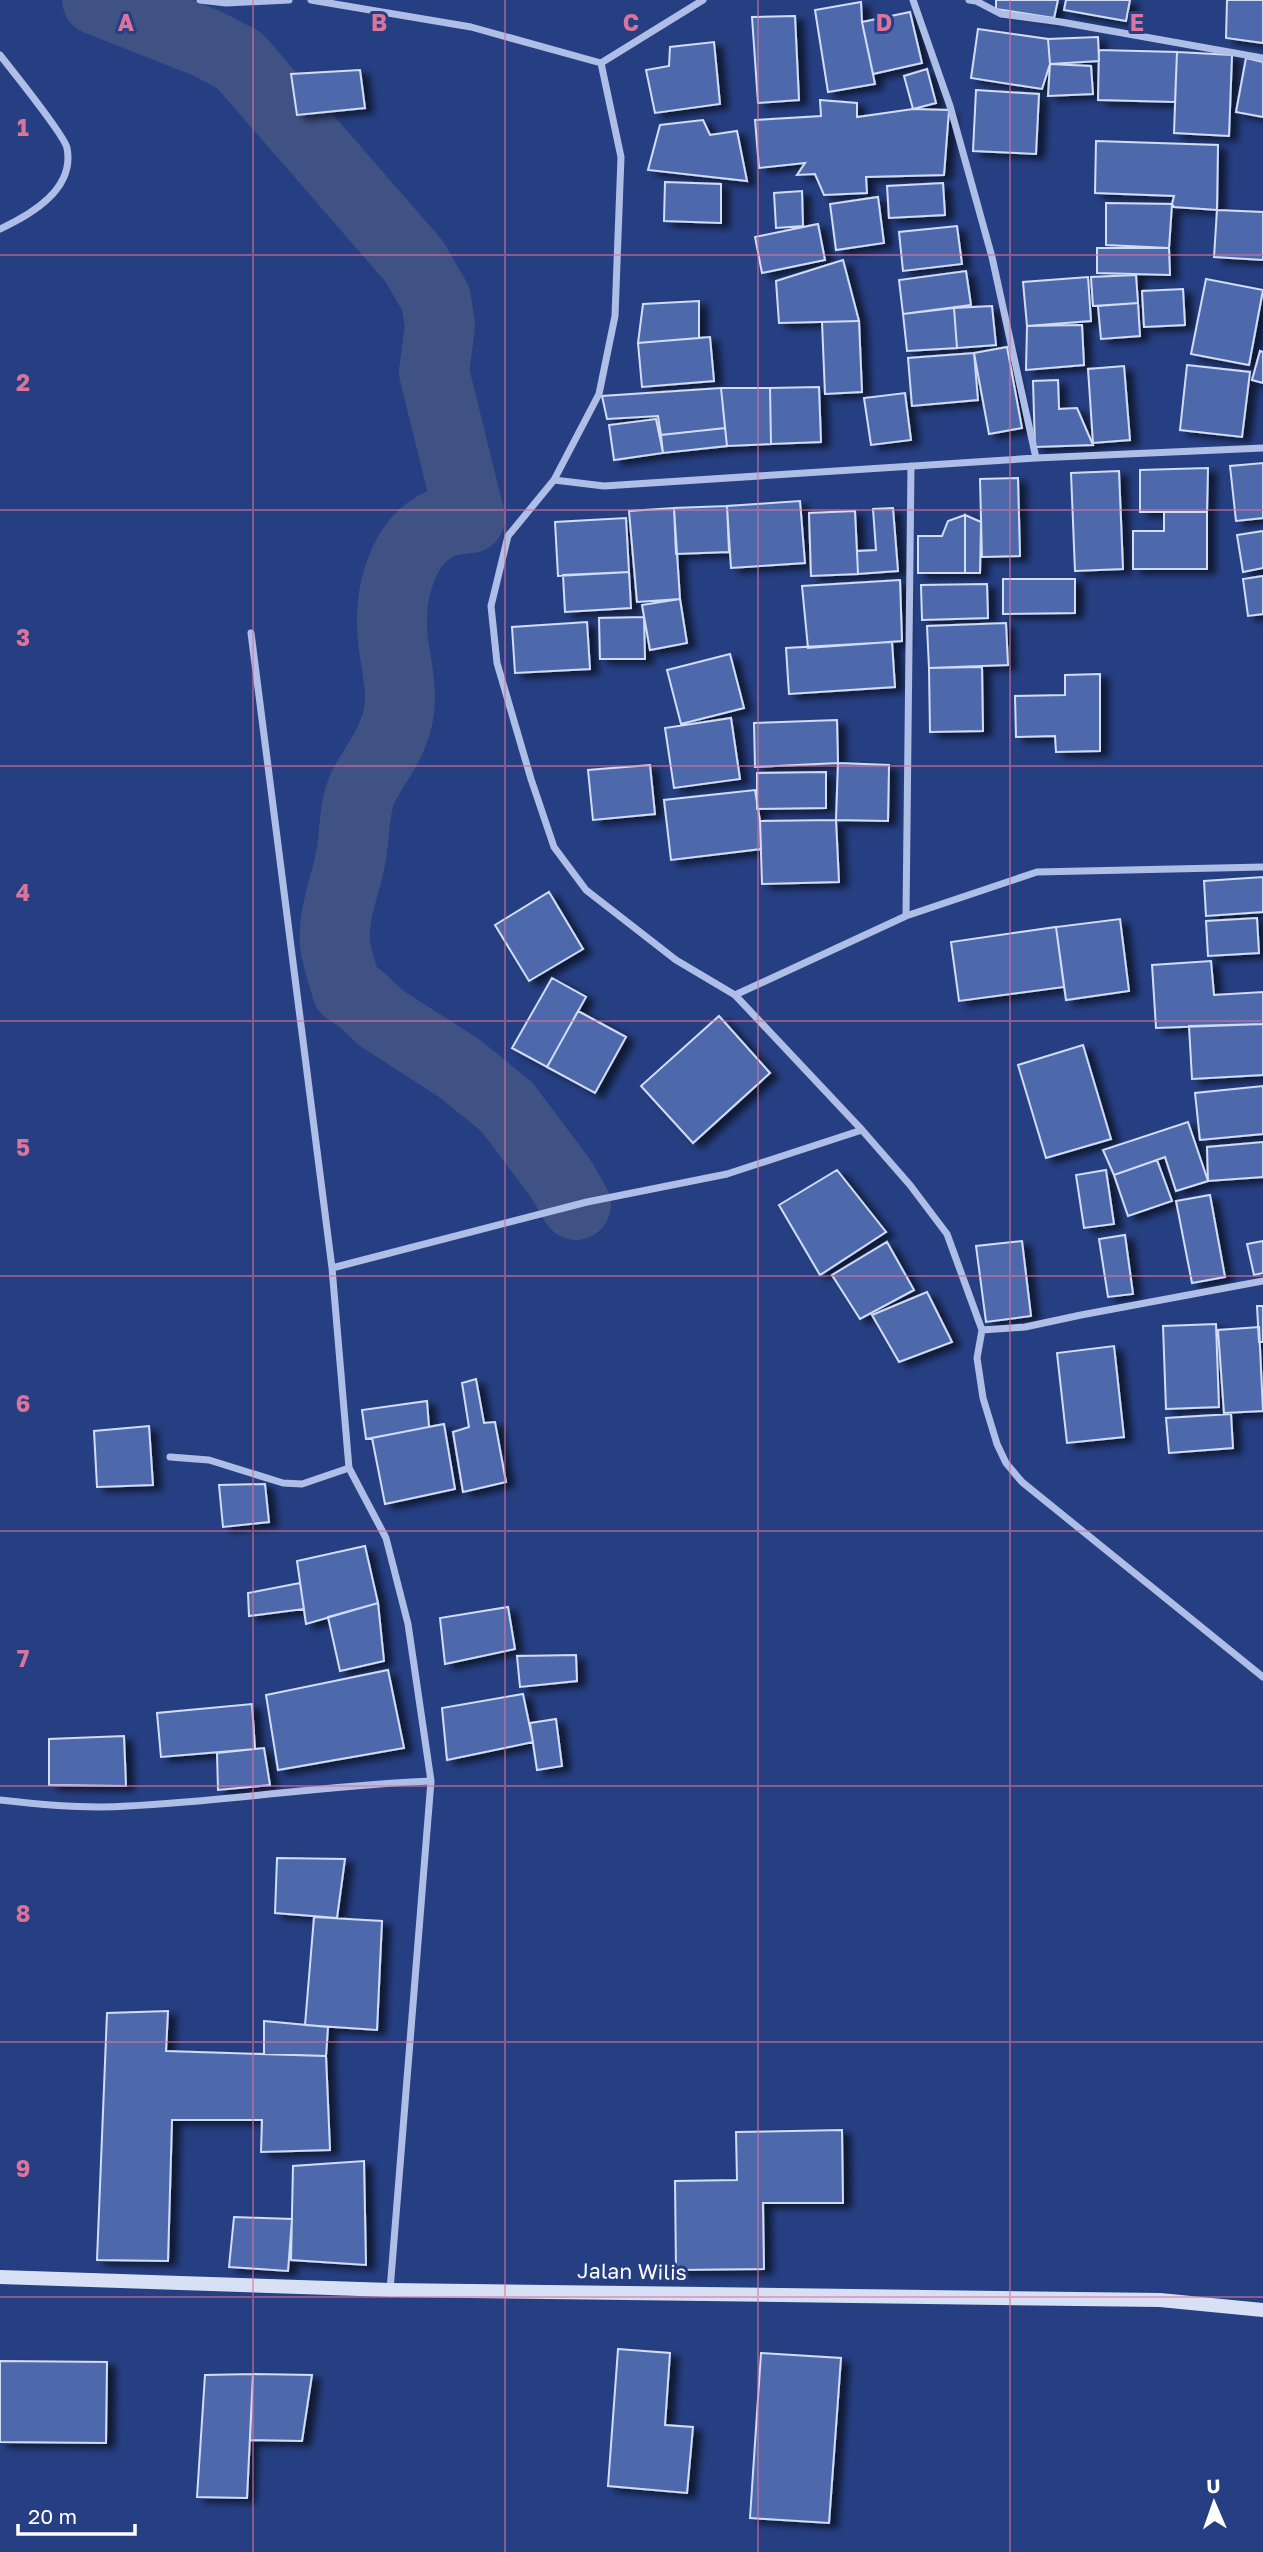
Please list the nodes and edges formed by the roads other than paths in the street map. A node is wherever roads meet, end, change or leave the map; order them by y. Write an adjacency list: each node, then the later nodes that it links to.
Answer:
1 (200, 0): 2 (street)
2 (289, 0)
3 (311, 0): 9 (street)
4 (704, 0): 9 (street)
5 (913, 0): 12 (street)
6 (969, 0): 8 (street)
7 (0, 55): 10 (street)
8 (1263, 58)
9 (601, 63): 14 (street)
10 (0, 229)
11 (1263, 448): 12 (street)
12 (1036, 458): 13 (street)
13 (911, 466): 14 (street); 17 (street)
14 (554, 480): 18 (street)
15 (251, 633): 20 (street)
16 (1263, 867): 17 (street)
17 (906, 916): 18 (street)
18 (735, 995): 19 (street)
19 (862, 1130): 20 (street); 22 (street)
20 (332, 1268): 24 (street)
21 (1263, 1281): 22 (street)
22 (982, 1330): 25 (street)
23 (170, 1457): 24 (street)
24 (349, 1468): 26 (street)
25 (1263, 1677)
26 (430, 1781): 27 (street); 29 (street)
27 (0, 1800)
28 (0, 2277): 29 (main road, Jalan Wilis)
29 (390, 2290): 30 (main road, Jalan Wilis)
30 (1263, 2310)

